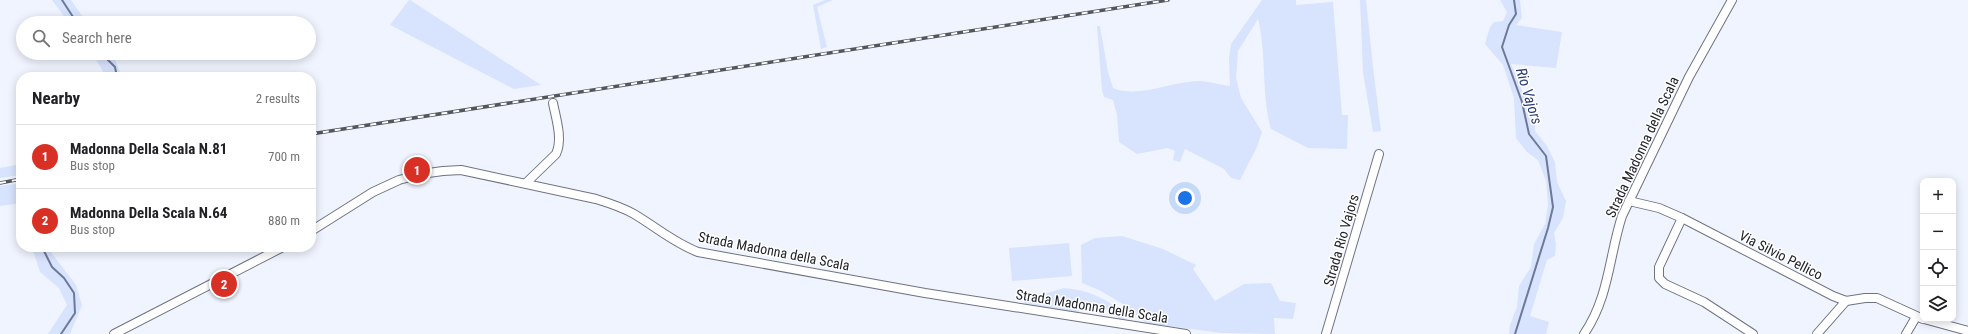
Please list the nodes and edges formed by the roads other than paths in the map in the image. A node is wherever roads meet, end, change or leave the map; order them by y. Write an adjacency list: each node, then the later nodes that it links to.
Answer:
1 (1732, 0): 5 (street, Strada Madonna della Scala)
2 (553, 103): 4 (street)
3 (1379, 154): 16 (street, Strada Rio Vajors)
4 (526, 183): 7 (street, Strada Madonna della Scala); 15 (street, Strada Madonna della Scala)
5 (1629, 201): 6 (street, Via Silvio Pellico); 17 (street, Strada Madonna della Scala)
6 (1682, 218): 9 (street, Via Silvio Pellico); 18 (street)
7 (316, 228)
8 (273, 252): 14 (street)
9 (1846, 300): 10 (street, Via Silvio Pellico); 19 (street)
10 (1920, 318)
11 (1920, 319): 20 (street)
12 (1935, 322): 13 (street, Via Silvio Pellico)
13 (1968, 331)
14 (114, 334)
15 (1186, 334)
16 (1326, 334)
17 (1584, 334)
18 (1753, 334)
19 (1817, 334)
20 (1906, 334)

